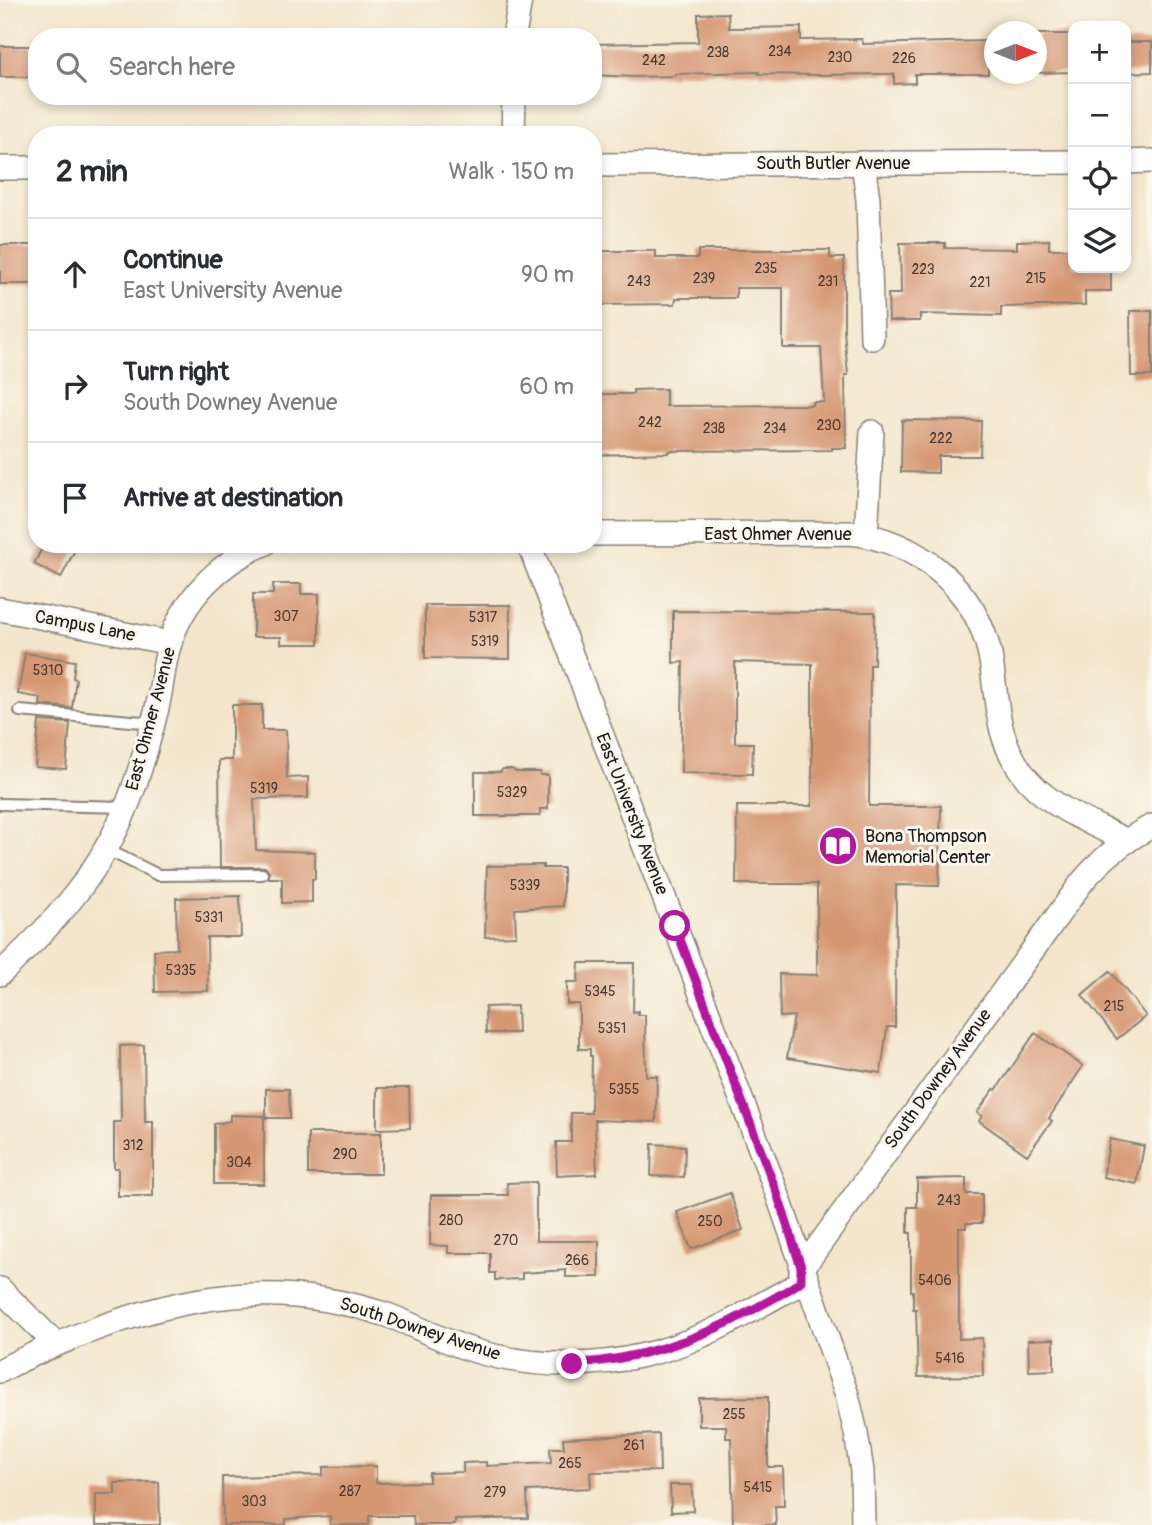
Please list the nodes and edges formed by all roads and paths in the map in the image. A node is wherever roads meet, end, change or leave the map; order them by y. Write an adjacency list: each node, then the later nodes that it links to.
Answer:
1 (520, 0): 2 (street)
2 (515, 28)
3 (513, 105): 4 (street)
4 (513, 126)
5 (1068, 162): 8 (street, South Butler Avenue)
6 (1131, 162): 7 (street)
7 (1152, 162)
8 (863, 163): 9 (street, South Butler Avenue); 12 (street)
9 (602, 165)
10 (0, 168): 11 (street)
11 (28, 168)
12 (873, 338)
13 (872, 432): 15 (street)
14 (602, 534): 15 (street, East Ohmer Avenue)
15 (866, 534): 25 (street, East Ohmer Avenue)
16 (249, 553): 19 (street, East Ohmer Avenue)
17 (531, 553): 29 (street, East University Avenue)
18 (0, 609): 19 (street, Campus Lane)
19 (170, 643): 21 (street, East Ohmer Avenue)
20 (20, 711): 21 (lane)
21 (153, 723): 23 (street, East Ohmer Avenue)
22 (0, 804): 23 (lane)
23 (127, 807): 26 (street, East Ohmer Avenue)
24 (1152, 826): 25 (street, South Downey Avenue)
25 (1127, 841): 29 (street, South Downey Avenue)
26 (106, 849): 27 (lane); 28 (street, East Ohmer Avenue)
27 (262, 874)
28 (0, 974)
29 (801, 1267): 31 (street, South Downey Avenue); 33 (street, East University Avenue)
30 (0, 1289): 31 (street)
31 (56, 1345): 32 (street, South Downey Avenue)
32 (0, 1371)
33 (863, 1525)

